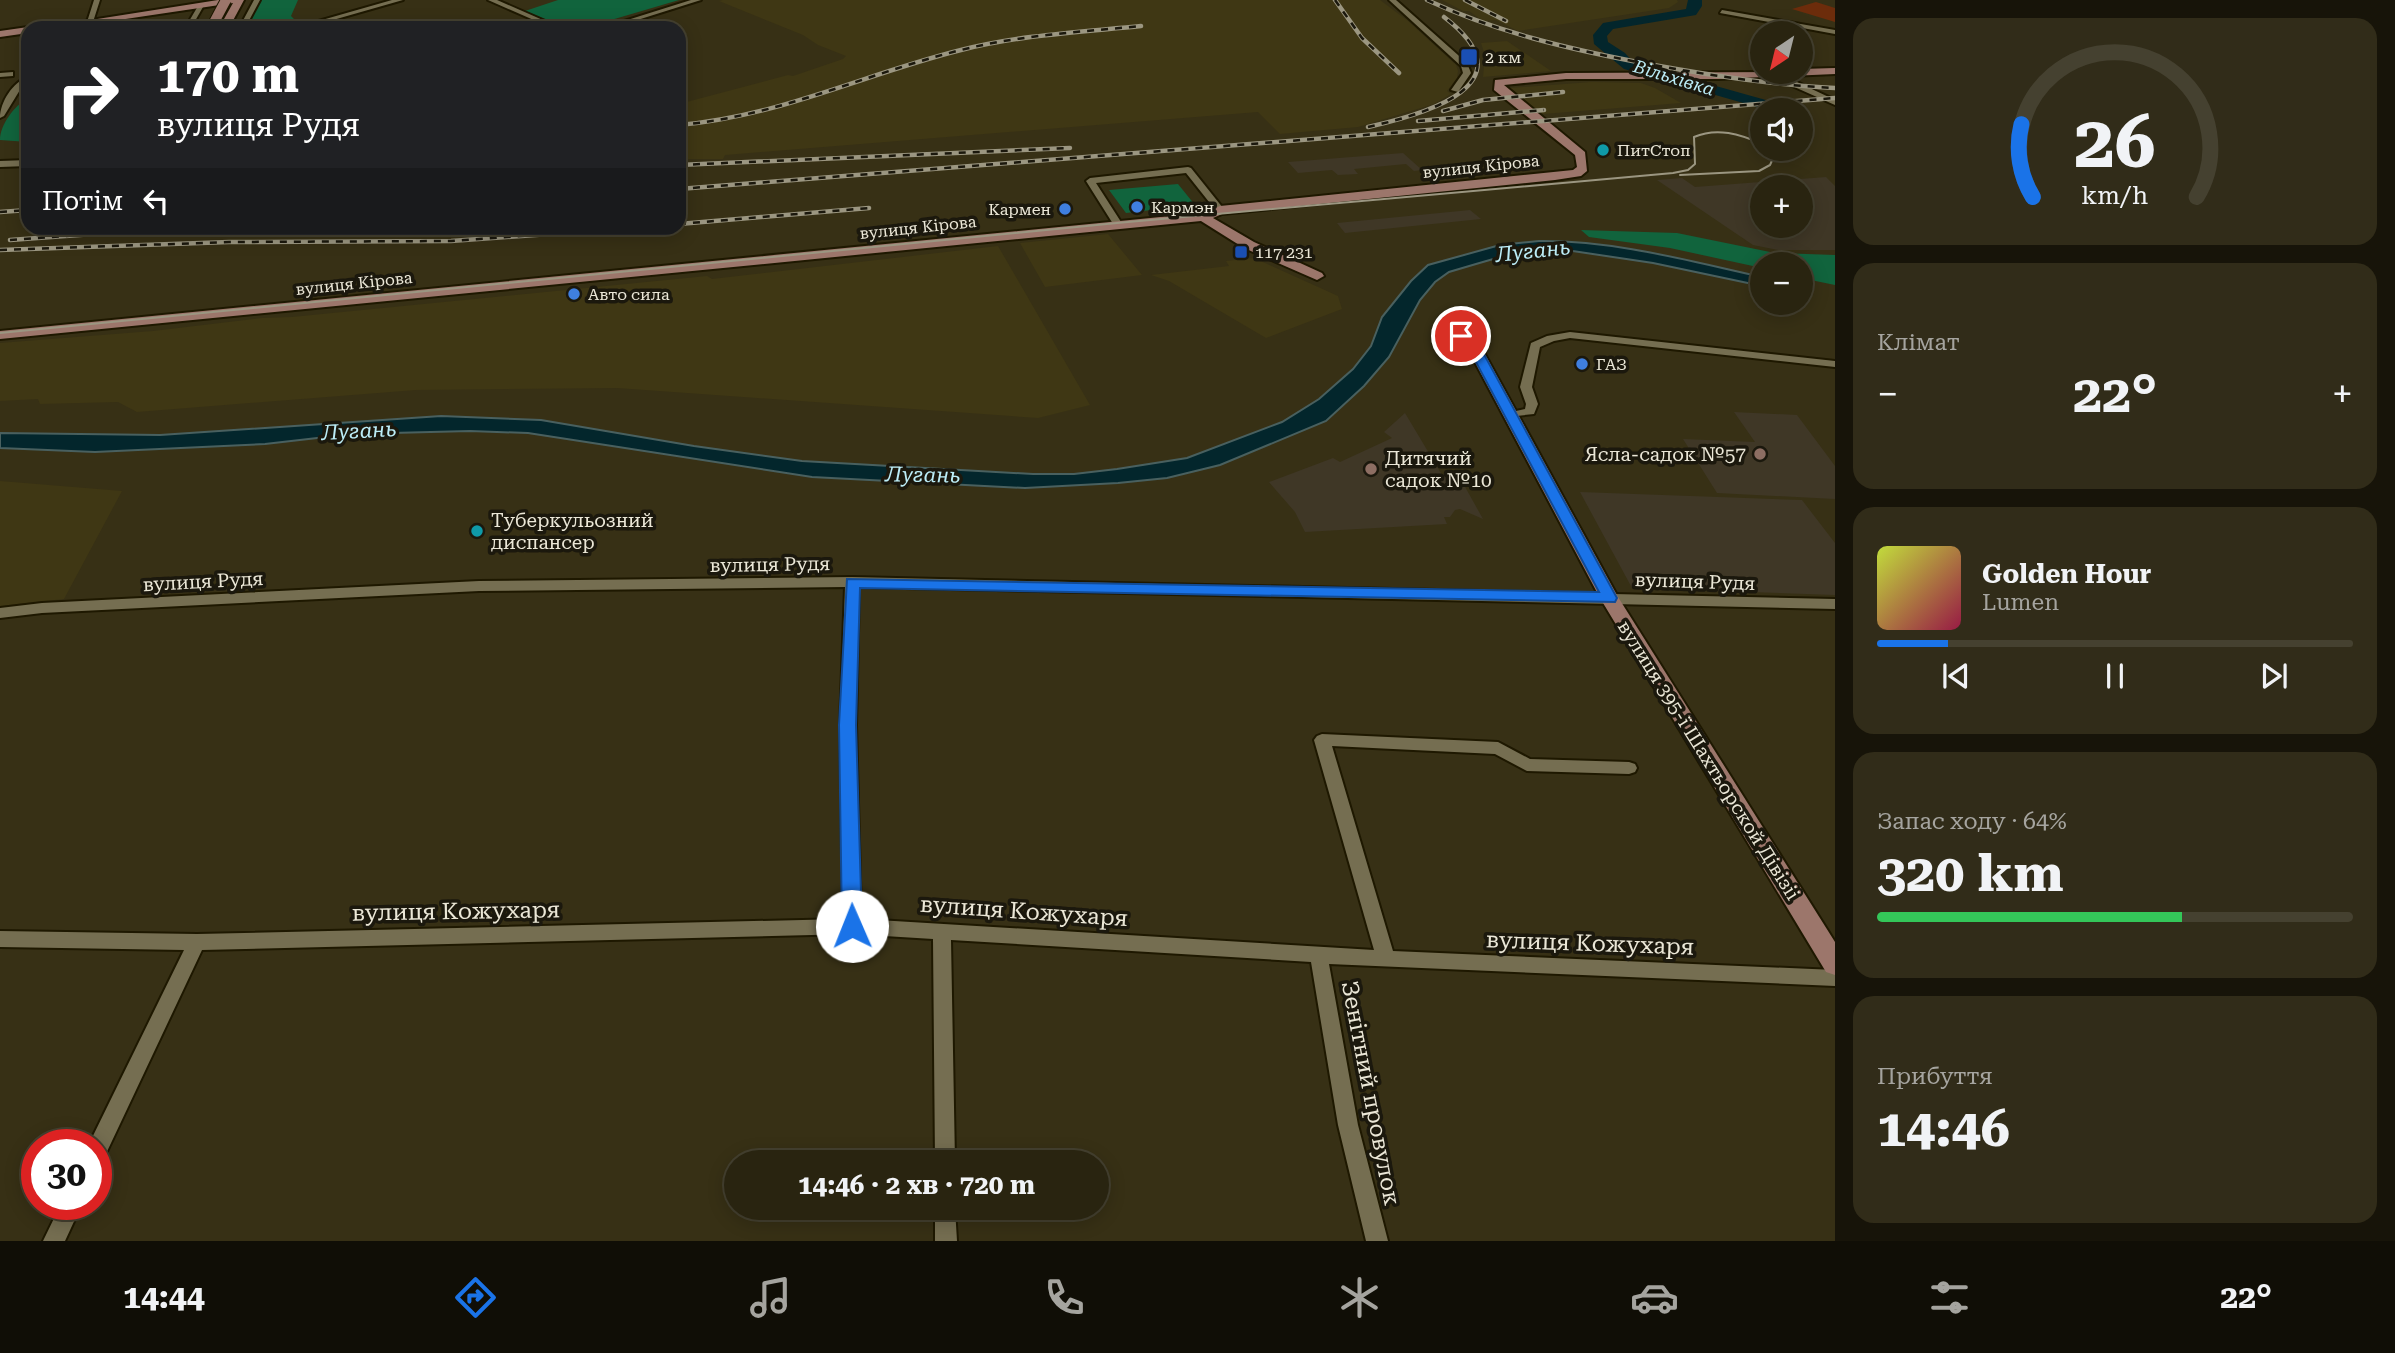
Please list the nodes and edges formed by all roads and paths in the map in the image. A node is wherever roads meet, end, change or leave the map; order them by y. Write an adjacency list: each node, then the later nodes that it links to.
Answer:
1 (97, 0): 12 (street)
2 (226, 0): 15 (street, bridge)
3 (238, 0): 9 (street); 16 (street)
4 (257, 0): 17 (street)
5 (400, 0): 11 (street)
6 (491, 0): 20 (street)
7 (698, 0): 21 (street)
8 (1392, 0): 32 (street)
9 (200, 7): 13 (street); 14 (street)
10 (1722, 12): 23 (street)
11 (350, 15): 18 (street); 19 (street)
12 (90, 21)
13 (97, 21)
14 (192, 21)
15 (215, 21)
16 (228, 21)
17 (246, 21)
18 (326, 21)
19 (334, 21)
20 (541, 21)
21 (628, 21)
22 (21, 31): 24 (street)
23 (1835, 32)
24 (0, 34)
25 (1835, 71): 26 (street)
26 (1813, 72)
27 (10, 74): 28 (street)
28 (0, 75)
29 (1750, 75): 39 (street, вулиця Кірова)
30 (21, 82): 34 (street)
31 (1794, 84): 35 (street)
32 (1455, 90)
33 (21, 97): 34 (street)
34 (10, 101): 36 (street)
35 (1835, 103)
36 (0, 116)
37 (21, 163): 38 (street)
38 (0, 164)
39 (1220, 210): 40 (street, вулиця Кірова); 41 (street)
40 (1203, 217): 41 (street, вулиця Кірова); 42 (street)
41 (1118, 225): 43 (street, вулиця Кірова)
42 (1317, 276)
43 (0, 335)
44 (1461, 336): 46 (street, вулиця 395-ї Шахтьорской Дівізіі)
45 (1835, 364): 46 (street)
46 (1511, 415): 48 (street, вулиця 395-ї Шахтьорской Дівізіі)
47 (852, 582): 48 (street, вулиця Рудя); 50 (street, вулиця Рудя); 52 (street)
48 (1609, 598): 49 (street, вулиця Рудя); 58 (street, вулиця 395-ї Шахтьорской Дівізіі)
49 (1835, 604)
50 (0, 613)
51 (1629, 768): 57 (street)
52 (852, 926): 53 (street, вулиця Кожухаря); 55 (street, вулиця Кожухаря)
53 (943, 930): 56 (street, вулиця Кожухаря); 61 (street)
54 (0, 939): 55 (street, вулиця Кожухаря)
55 (197, 942): 60 (street)
56 (1319, 955): 57 (street, вулиця Кожухаря); 66 (street, Зенітний провулок)
57 (1386, 959): 59 (street, вулиця Кожухаря)
58 (1835, 964)
59 (1835, 978)
60 (107, 1129)
61 (945, 1150)
62 (64, 1220): 64 (street)
63 (945, 1220): 65 (street)
64 (54, 1241)
65 (946, 1241)
66 (1377, 1241)

